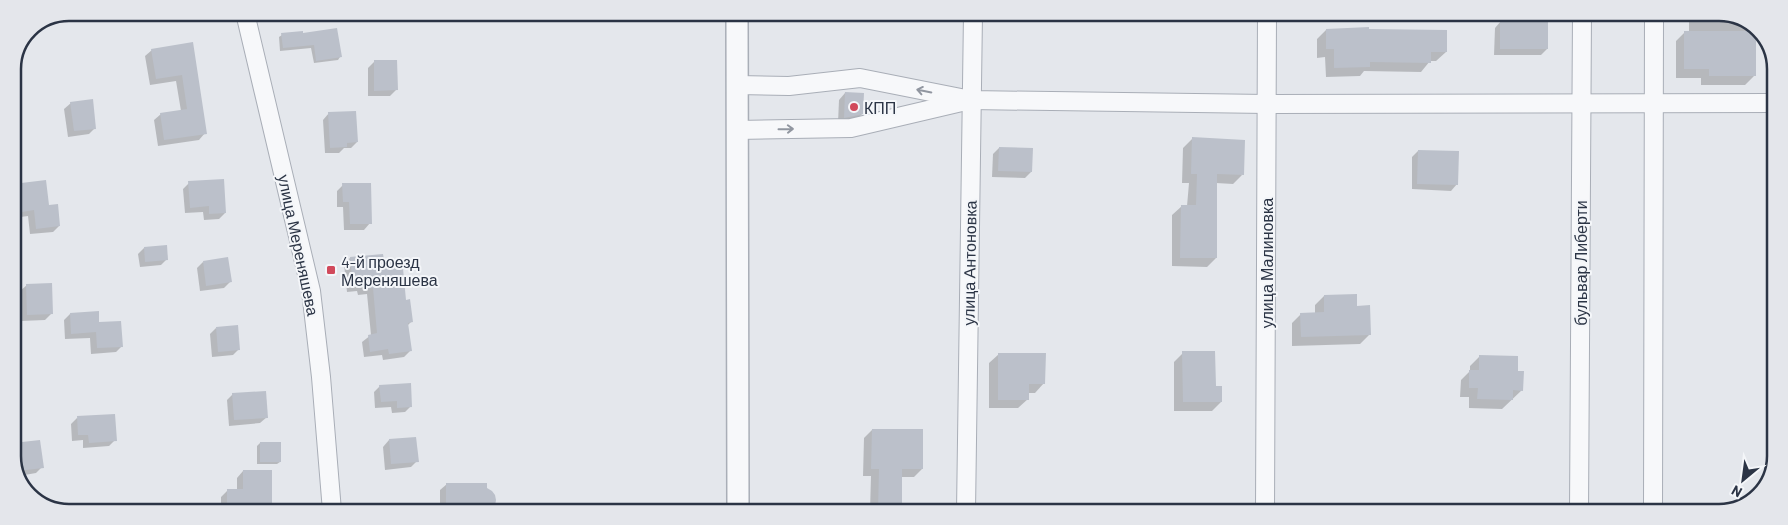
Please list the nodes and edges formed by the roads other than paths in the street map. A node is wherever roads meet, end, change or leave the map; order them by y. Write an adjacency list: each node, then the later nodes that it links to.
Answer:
1 (248, 21): 14 (street, улица Мереняшева)
2 (737, 21): 7 (street)
3 (973, 21): 8 (street, улица Антоновка)
4 (1267, 21): 12 (street, улица Малиновка)
5 (1582, 21): 9 (street, бульвар Либерти)
6 (1654, 21): 10 (street)
7 (737, 85): 8 (street, one-way to 7); 13 (street)
8 (971, 100): 12 (street); 13 (street, one-way to 8); 16 (street, улица Антоновка)
9 (1582, 103): 10 (street); 12 (street); 18 (street, бульвар Либерти)
10 (1654, 103): 11 (street); 19 (street)
11 (1767, 103)
12 (1267, 104): 17 (street, улица Малиновка)
13 (737, 130): 15 (street)
14 (331, 504)
15 (738, 504)
16 (966, 504)
17 (1265, 504)
18 (1579, 504)
19 (1653, 504)

